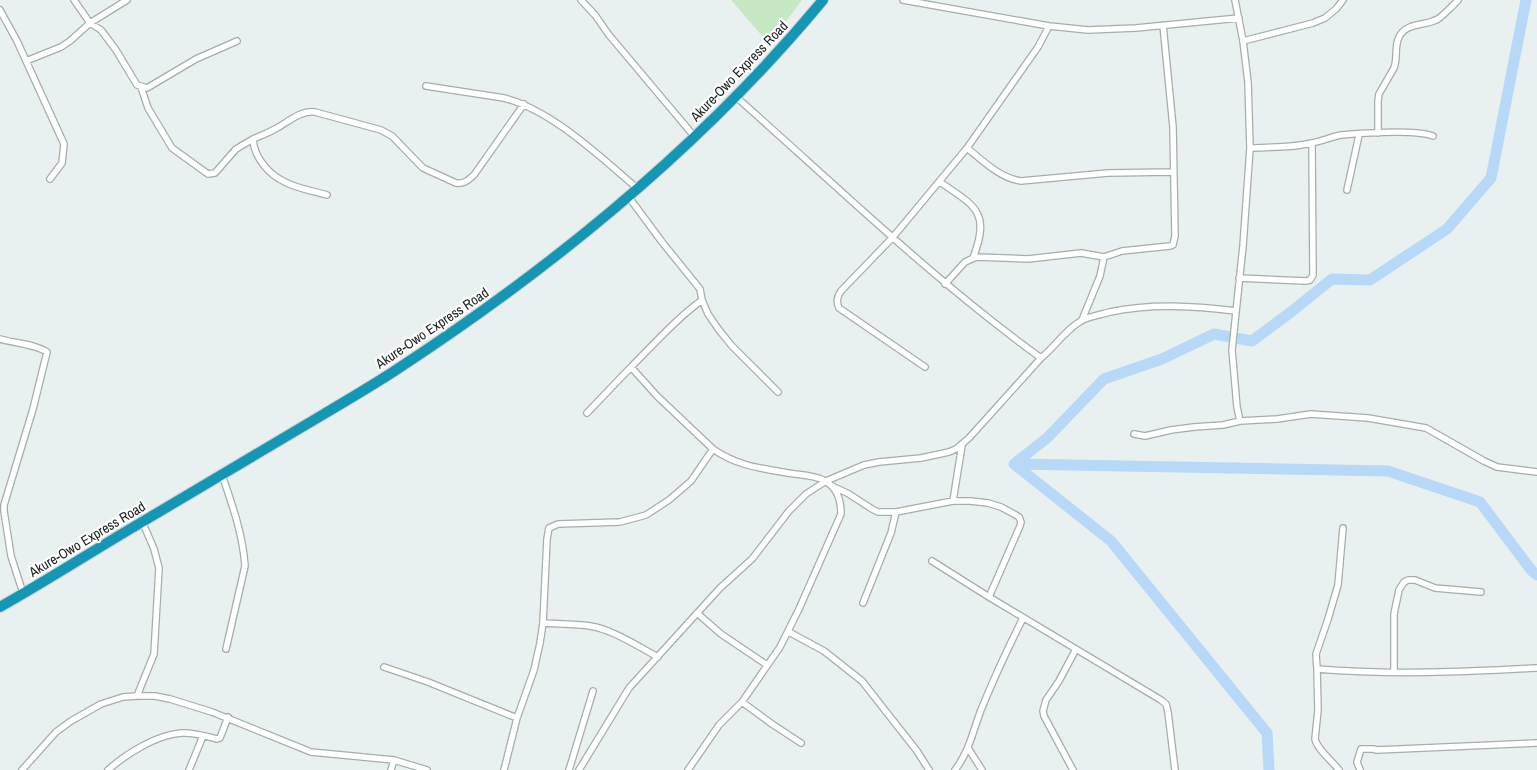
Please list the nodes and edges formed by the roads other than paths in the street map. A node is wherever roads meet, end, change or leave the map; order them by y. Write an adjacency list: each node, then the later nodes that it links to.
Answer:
1 (74, 0): 11 (street)
2 (127, 0): 11 (street)
3 (581, 0): 23 (street)
4 (823, 0): 19 (highway, Akure-Owo Express Road)
5 (903, 0): 13 (street)
6 (1235, 0): 10 (street)
7 (1343, 0): 15 (street)
8 (1458, 0): 21 (street)
9 (0, 10): 16 (street)
10 (1239, 18): 12 (street); 15 (street)
11 (90, 23): 16 (street); 18 (street)
12 (1163, 25): 13 (street); 29 (street)
13 (1049, 26): 27 (street)
14 (236, 41): 18 (street)
15 (1243, 41): 28 (street)
16 (26, 61): 30 (street)
17 (426, 86): 20 (street)
18 (140, 87): 25 (street)
19 (735, 96): 23 (highway, Akure-Owo Express Road); 36 (street)
20 (524, 104): 25 (street); 32 (street)
21 (1378, 133): 22 (street); 24 (street)
22 (1359, 134): 26 (street); 33 (street)
23 (694, 136): 32 (highway, Akure-Owo Express Road)
24 (1433, 136)
25 (253, 139): 34 (street)
26 (1312, 143): 28 (street); 39 (street)
27 (967, 148): 29 (street); 31 (street)
28 (1250, 148): 39 (street)
29 (1173, 172): 37 (street)
30 (50, 179)
31 (940, 182): 36 (street); 38 (street)
32 (637, 188): 35 (highway, Akure-Owo Express Road)
33 (1347, 190)
34 (327, 195)
35 (628, 196): 41 (street); 55 (highway, Akure-Owo Express Road)
36 (892, 237): 40 (street); 47 (street)
37 (1104, 257): 38 (street); 43 (street)
38 (973, 258): 40 (street)
39 (1239, 278): 42 (street)
40 (945, 284): 45 (street)
41 (702, 300): 46 (street); 48 (street)
42 (1236, 312): 43 (street); 50 (street)
43 (1082, 320): 45 (street)
44 (0, 339): 58 (street)
45 (1042, 358): 52 (street)
46 (631, 367): 49 (street); 53 (street)
47 (925, 367)
48 (778, 392)
49 (588, 413)
50 (1240, 421): 51 (street); 54 (street)
51 (1134, 434)
52 (962, 446): 56 (street); 60 (street)
53 (713, 450): 56 (street); 72 (street)
54 (1537, 472)
55 (222, 475): 62 (highway, Akure-Owo Express Road); 74 (street)
56 (826, 481): 57 (street); 70 (street)
57 (831, 486): 61 (street); 73 (street)
58 (7, 495): 59 (street); 66 (street)
59 (0, 496)
60 (953, 501): 61 (street); 67 (street)
61 (896, 512): 68 (street)
62 (142, 522): 66 (highway, Akure-Owo Express Road); 83 (street)
63 (1343, 528): 80 (street)
64 (932, 561): 67 (street)
65 (1481, 592): 81 (street)
66 (23, 593): 69 (highway, Akure-Owo Express Road)
67 (989, 597): 71 (street)
68 (863, 603)
69 (0, 607)
70 (697, 613): 76 (street); 77 (street)
71 (1023, 618): 75 (street); 90 (street)
72 (543, 623): 76 (street); 86 (street)
73 (789, 632): 77 (street); 101 (street)
74 (226, 649)
75 (1076, 650): 104 (street); 105 (street)
76 (658, 657): 99 (street)
77 (767, 665): 84 (street)
78 (384, 667): 86 (street)
79 (1537, 668): 81 (street)
80 (1317, 669): 81 (street); 106 (street)
81 (1394, 672)
82 (593, 691): 98 (street)
83 (138, 696): 85 (street); 92 (street)
84 (742, 702): 88 (street); 100 (street)
85 (228, 718): 87 (street); 91 (street)
86 (517, 718): 97 (street)
87 (203, 736): 93 (street); 94 (street)
88 (801, 743)
89 (1537, 743): 107 (street)
90 (968, 748): 102 (street); 103 (street)
91 (394, 760): 95 (street); 96 (street)
92 (22, 770)
93 (108, 770)
94 (189, 770)
95 (390, 770)
96 (427, 770)
97 (504, 770)
98 (569, 770)
99 (579, 770)
100 (688, 770)
101 (929, 770)
102 (954, 770)
103 (982, 770)
104 (1073, 770)
105 (1175, 770)
106 (1339, 770)
107 (1360, 770)

